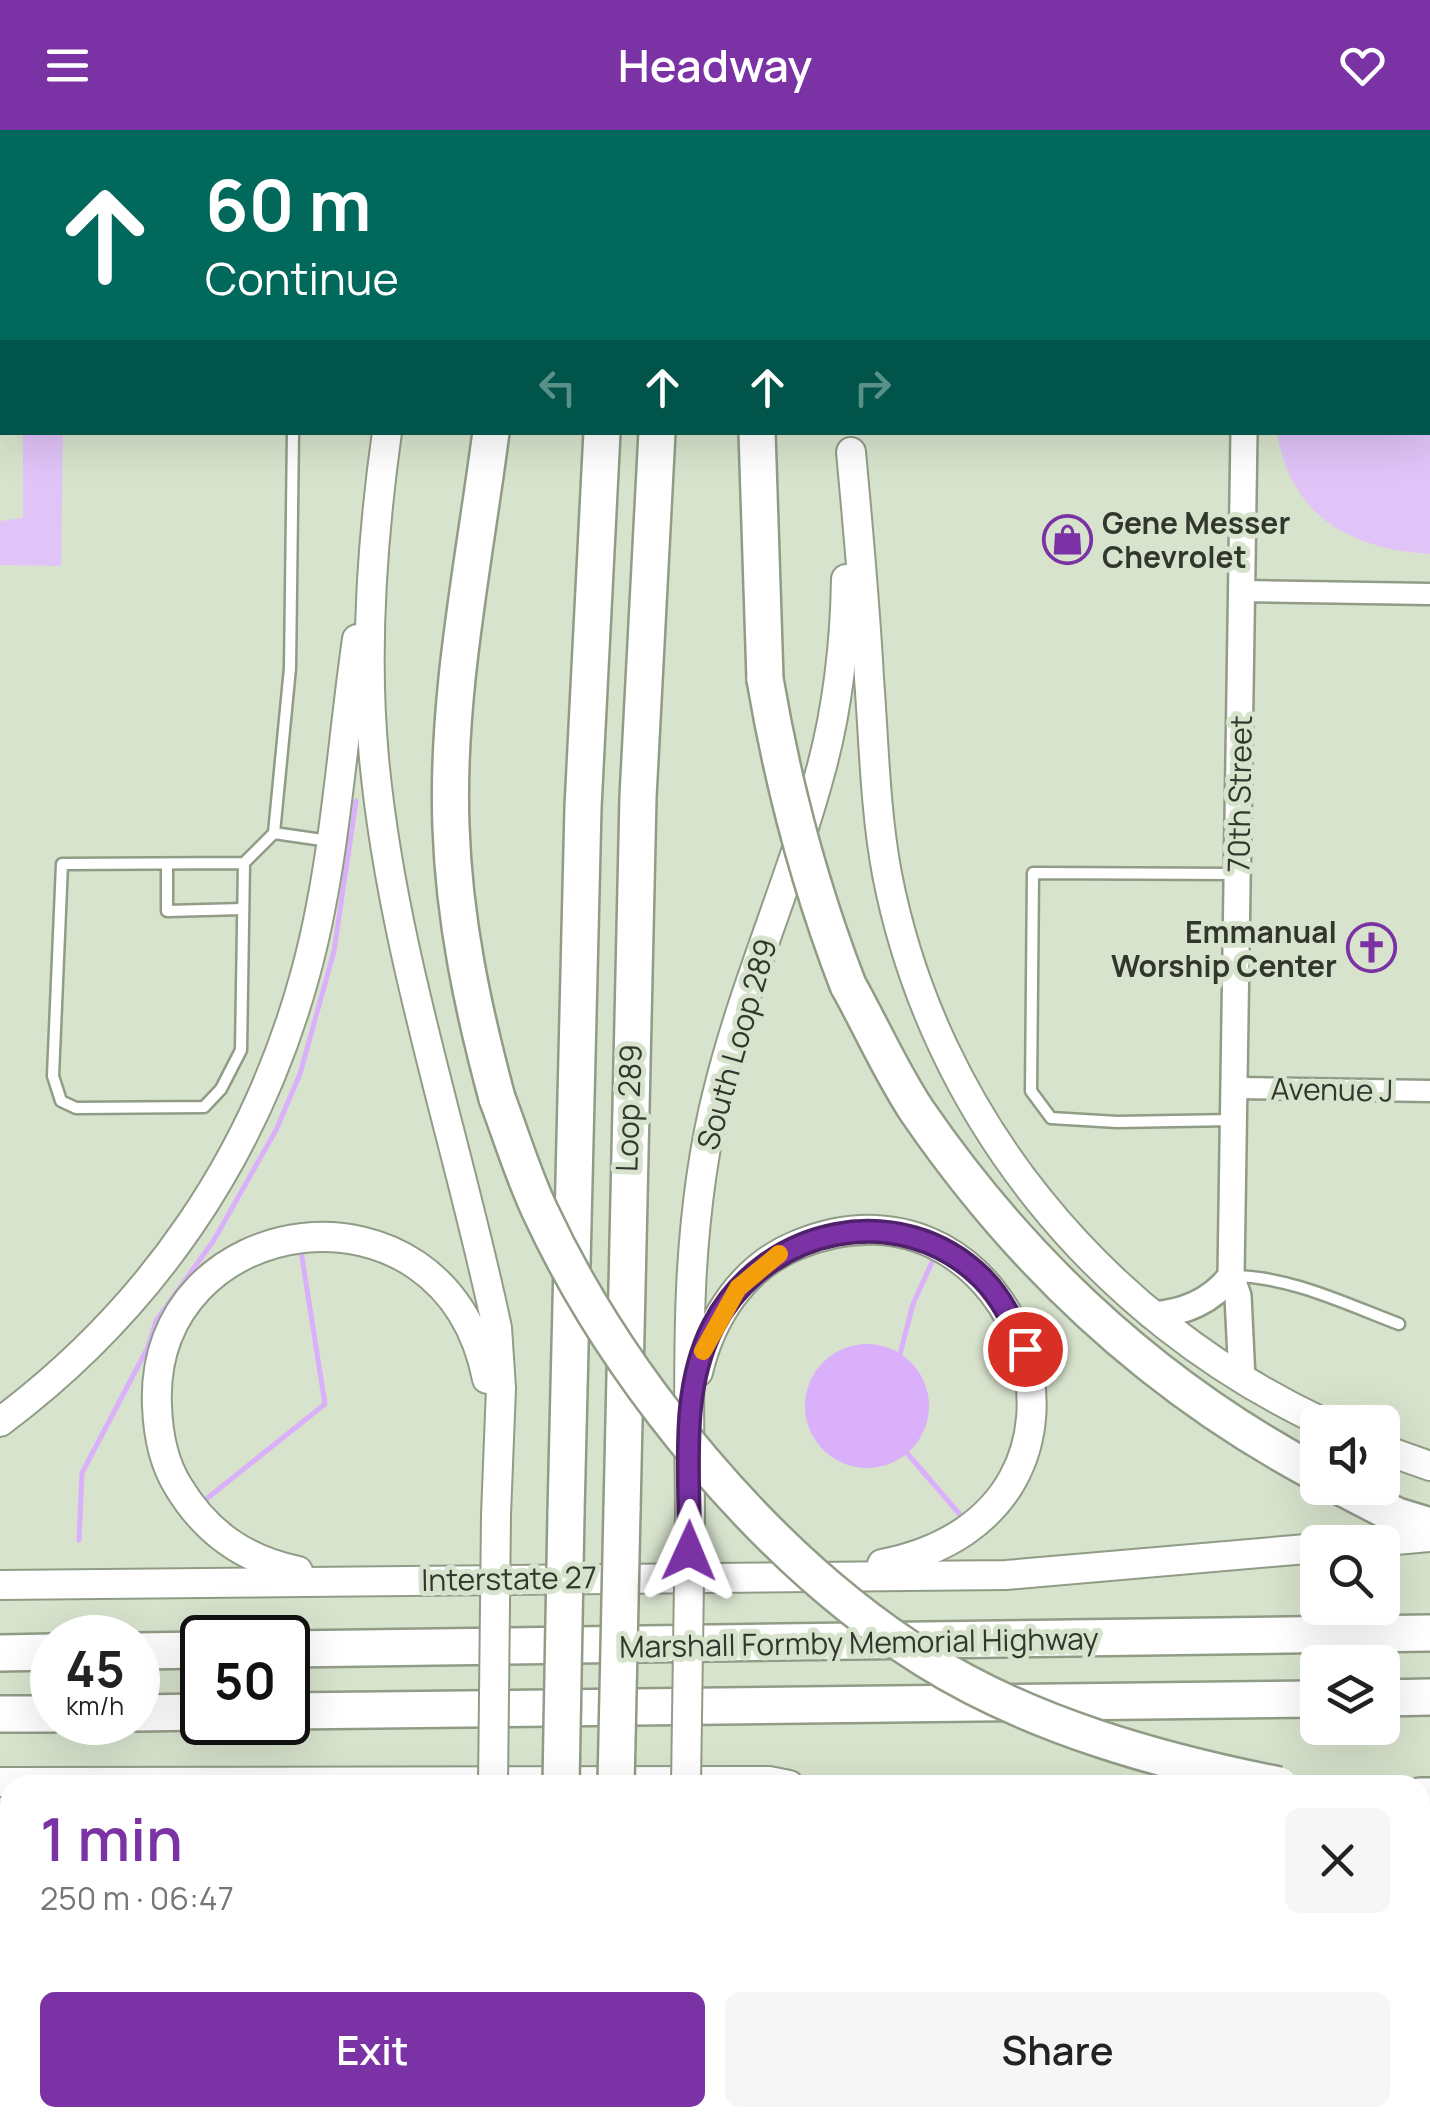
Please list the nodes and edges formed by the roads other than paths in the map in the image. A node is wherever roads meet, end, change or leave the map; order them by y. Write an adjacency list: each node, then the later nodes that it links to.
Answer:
1 (293, 435): 12 (lane)
2 (387, 435): 9 (main road)
3 (491, 435): 54 (highway, bridge)
4 (602, 435): 51 (highway, Loop 289, bridge)
5 (657, 435): 52 (highway, Loop 289, bridge)
6 (757, 435): 30 (highway, bridge)
7 (1244, 435): 10 (street, 70th Street)
8 (850, 442): 22 (main road); 25 (main road, South Loop 289)
9 (380, 484): 13 (main road); 28 (main road)
10 (1242, 590): 11 (street); 16 (street, 70th Street)
11 (1430, 594)
12 (274, 833): 13 (lane); 14 (lane)
13 (329, 841): 27 (main road)
14 (244, 863): 15 (lane); 17 (lane)
15 (168, 865): 17 (lane); 17 (lane)
16 (1238, 874): 18 (street, 70th Street); 20 (lane)
17 (244, 909)
18 (1235, 1088): 19 (street, Avenue J); 20 (street, 70th Street)
19 (1430, 1091)
20 (1234, 1120): 21 (street, 70th Street)
21 (1231, 1276): 22 (street); 23 (lane); 24 (street, 70th Street)
22 (1151, 1315): 24 (main road)
23 (1399, 1324)
24 (1242, 1379): 26 (main road)
25 (690, 1407): 37 (main road); 53 (main road, South Loop 289, bridge)
26 (1300, 1410)
27 (0, 1422)
28 (500, 1446): 38 (main road); 50 (main road, bridge)
29 (1400, 1455): 31 (main road)
30 (1300, 1464)
31 (1430, 1466)
32 (1375, 1505): 33 (highway)
33 (1430, 1526)
34 (1430, 1537): 35 (main road)
35 (1400, 1540)
36 (1300, 1550): 37 (main road, Interstate 27)
37 (784, 1576): 38 (main road, Interstate 27)
38 (343, 1580): 39 (main road, Interstate 27)
39 (0, 1585)
40 (1430, 1632): 41 (highway, Marshall Formby Memorial Highway)
41 (310, 1649)
42 (30, 1652): 43 (highway)
43 (0, 1653)
44 (1430, 1697): 46 (highway)
45 (1300, 1698): 47 (highway, Marshall Formby Memorial Highway)
46 (1400, 1698)
47 (310, 1711)
48 (0, 1714): 49 (highway)
49 (30, 1714)
50 (492, 1775)
51 (561, 1775)
52 (616, 1775)
53 (686, 1775)
54 (1233, 1775)

